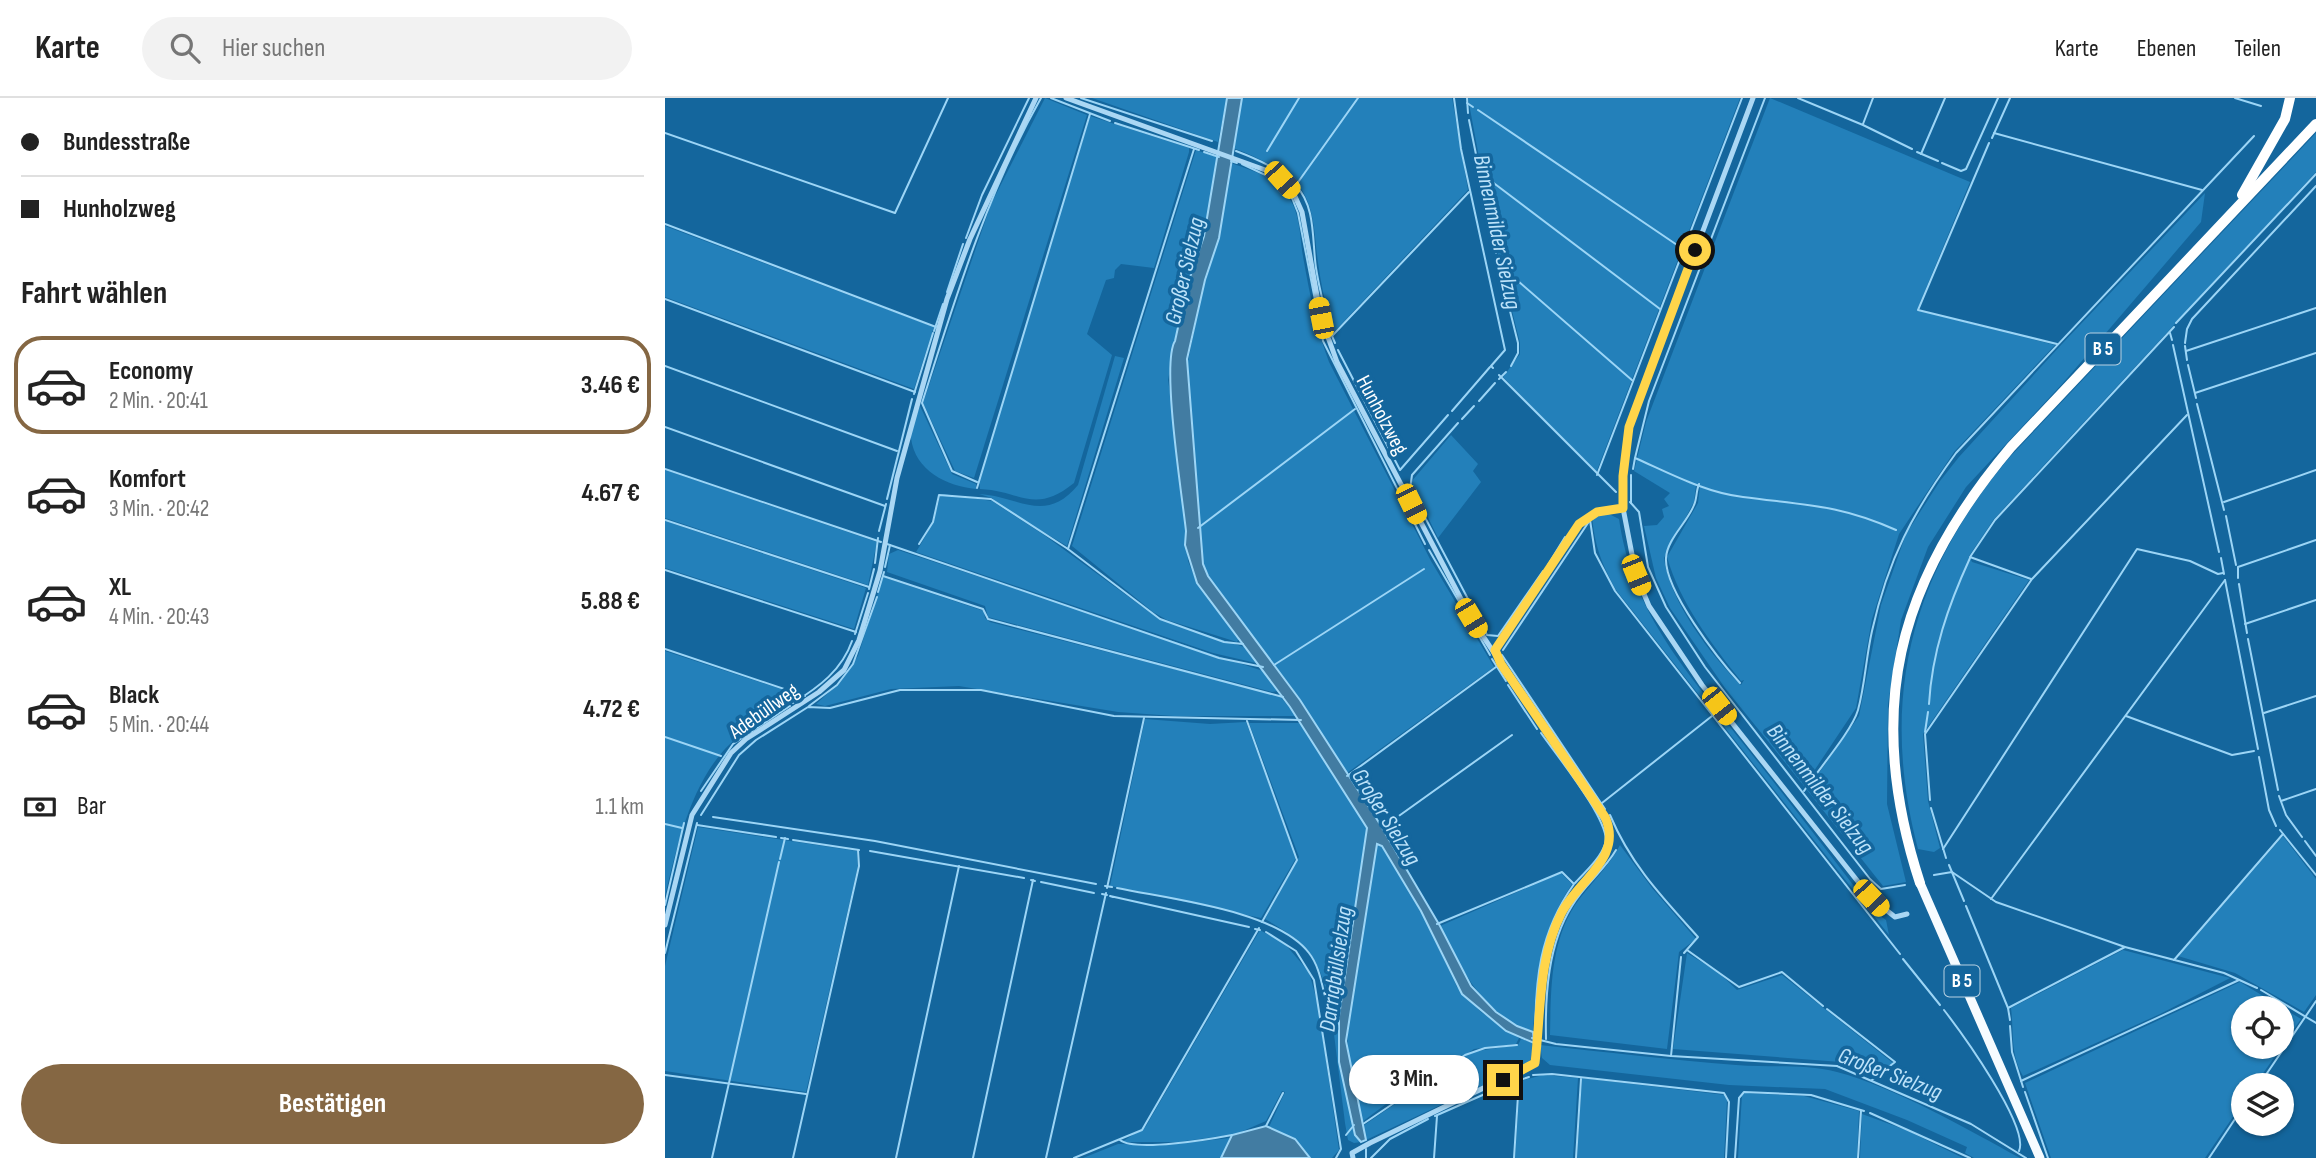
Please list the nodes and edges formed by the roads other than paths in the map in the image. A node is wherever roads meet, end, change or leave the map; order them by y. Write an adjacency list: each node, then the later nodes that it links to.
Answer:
1 (1036, 98): 11 (street, Adebüllweg)
2 (1066, 98): 8 (street, Hunholzweg)
3 (1753, 98): 7 (street)
4 (2290, 98): 6 (highway)
5 (2316, 124): 6 (highway, B 5)
6 (2236, 207): 9 (highway, B 5)
7 (1623, 508): 8 (street); 10 (street)
8 (1495, 650): 13 (street, Hunholzweg)
9 (1920, 883): 12 (main road, B 5)
10 (1907, 914)
11 (665, 925)
12 (2039, 1155)
13 (1353, 1158)

